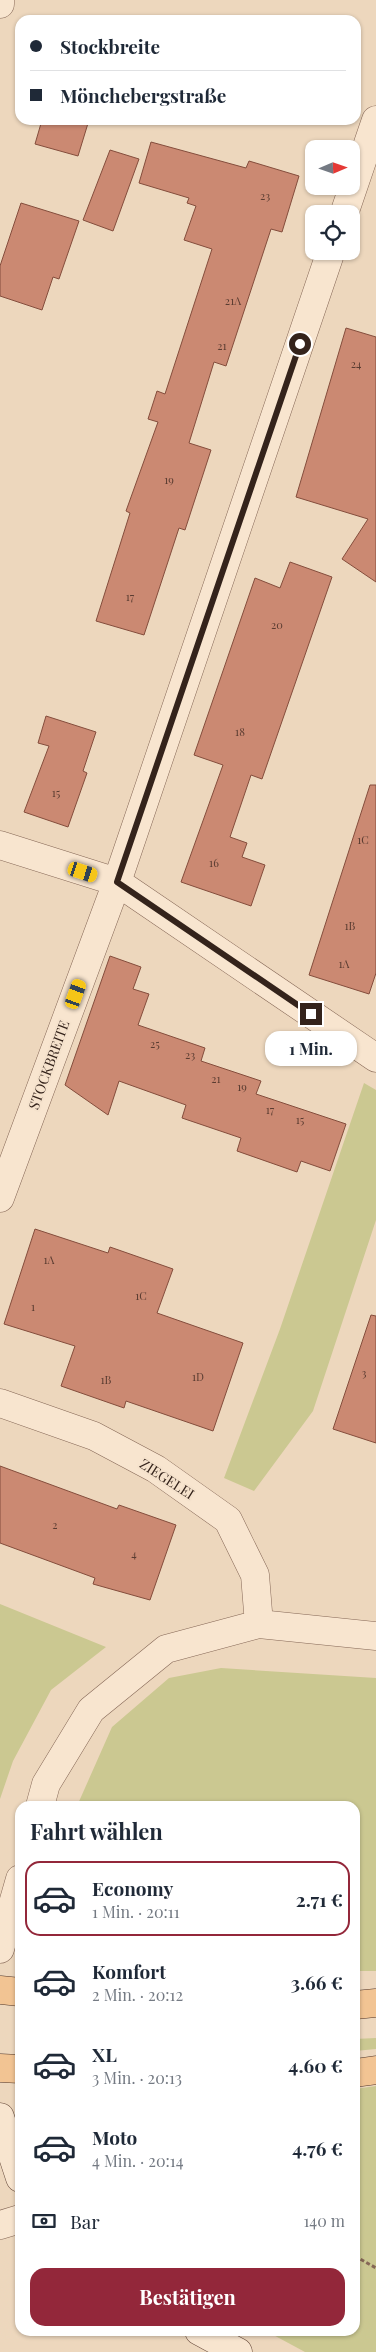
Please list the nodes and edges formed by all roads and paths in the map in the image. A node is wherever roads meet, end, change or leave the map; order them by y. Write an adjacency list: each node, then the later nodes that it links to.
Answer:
1 (0, 0): 2 (street)
2 (0, 4)
3 (376, 120): 4 (street)
4 (347, 205)
5 (328, 260): 7 (street, STOCKBREITE)
6 (0, 845): 7 (street)
7 (117, 882): 8 (street); 9 (street, STOCKBREITE)
8 (376, 1058)
9 (0, 1198)
10 (0, 1403): 11 (street, ZIEGELEI)
11 (259, 1624): 12 (street); 13 (street)
12 (376, 1636)
13 (45, 1799)
14 (15, 1896): 15 (street)
15 (0, 1949)
16 (0, 1990): 17 (main road)
17 (15, 1992)
18 (376, 2003): 19 (main road)
19 (360, 2005)
20 (0, 2068): 21 (main road)
21 (15, 2069)
22 (376, 2070): 23 (main road)
23 (360, 2072)
24 (0, 2117): 25 (street)
25 (15, 2163)
26 (15, 2220): 27 (street)
27 (0, 2225)
28 (360, 2259): 29 (path)
29 (376, 2268)
30 (208, 2336): 31 (street)
31 (238, 2352)

